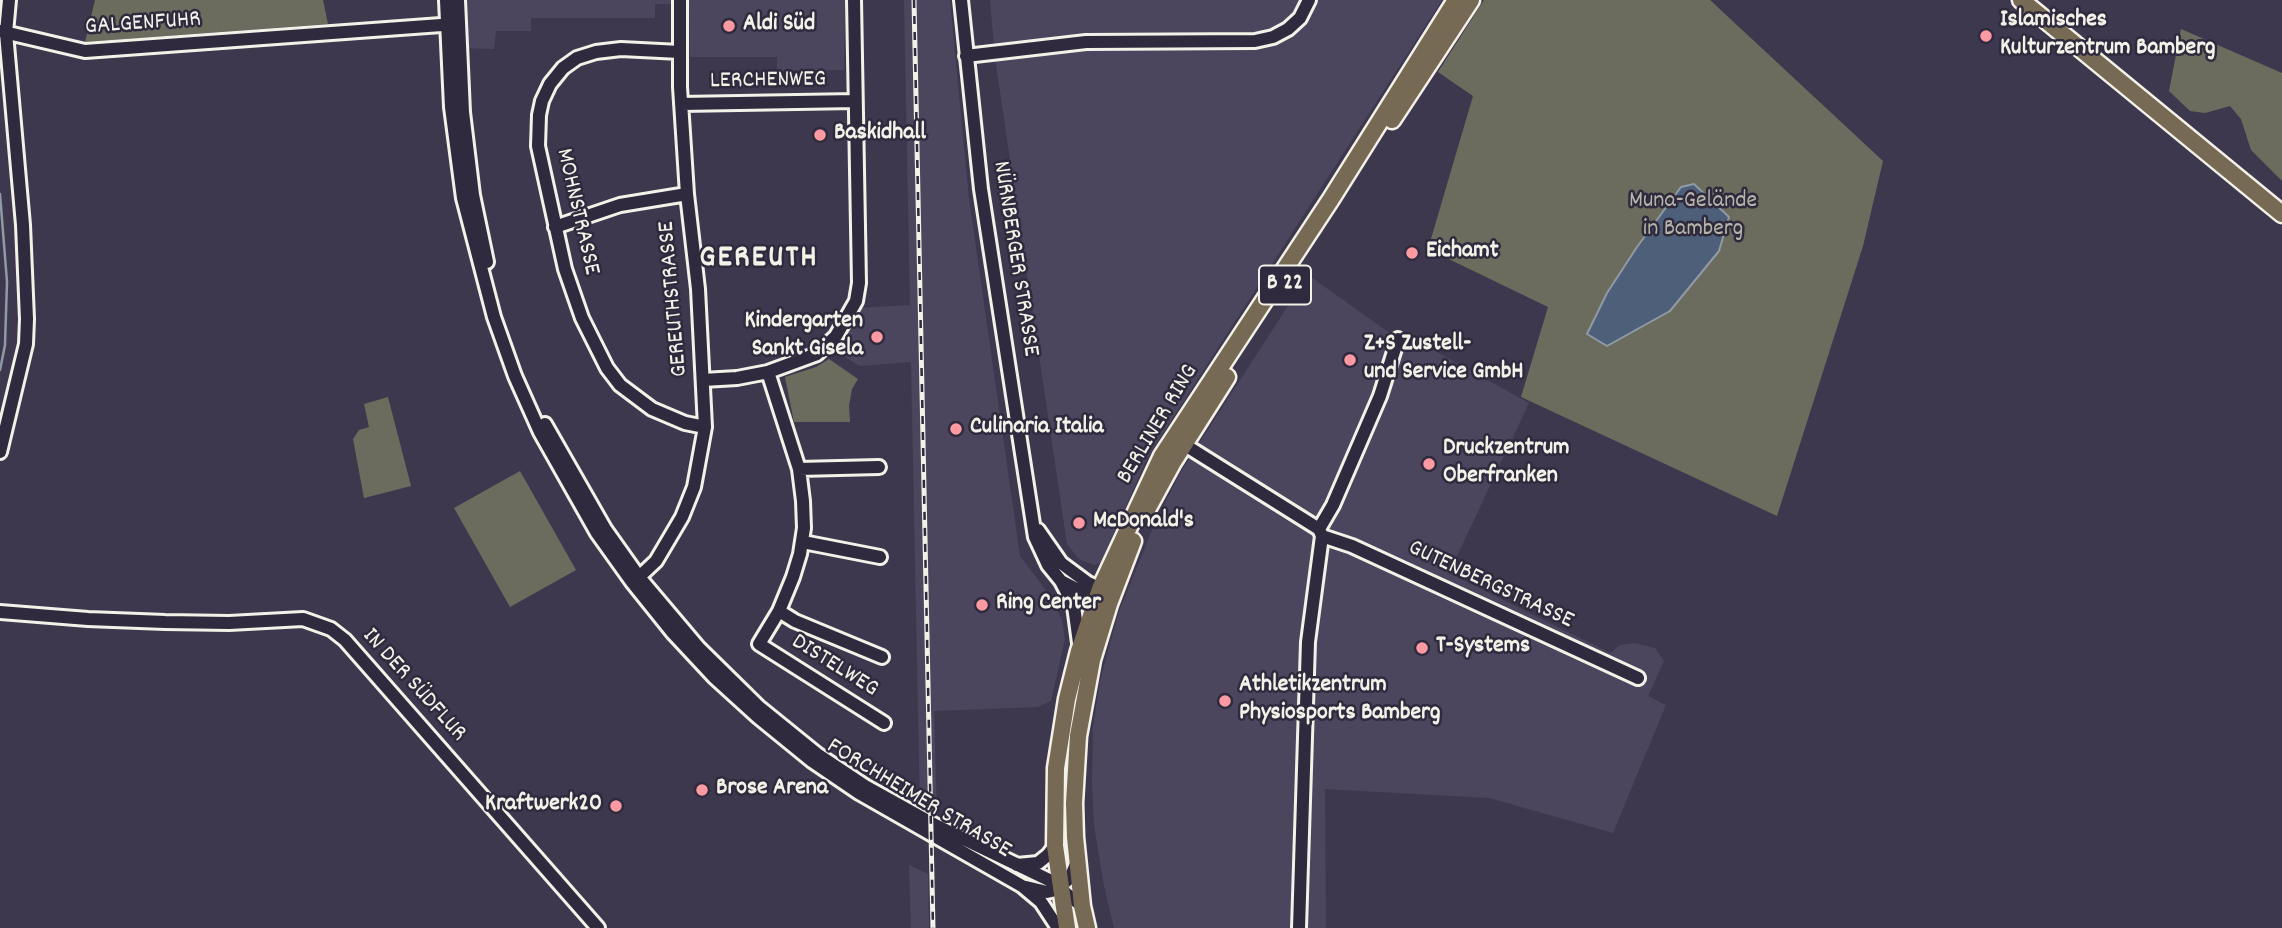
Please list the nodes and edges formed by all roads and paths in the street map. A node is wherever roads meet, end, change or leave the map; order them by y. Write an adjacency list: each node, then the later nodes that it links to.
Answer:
1 (446, 0): 12 (street, FORCHHEIMER STRASSE)
2 (458, 0): 12 (street, FORCHHEIMER STRASSE)
3 (680, 0): 14 (street, GEREUTHSTRASSE)
4 (854, 0): 16 (street)
5 (961, 0): 15 (street, NÜRNBERGER STRASSE)
6 (1309, 0): 15 (street)
7 (1456, 0): 25 (main road, BERLINER RING / B 22)
8 (1471, 0): 25 (main road, BERLINER RING / B 22)
9 (2021, 0): 19 (main road)
10 (9, 2): 11 (street); 13 (street)
11 (0, 14)
12 (452, 24): 13 (street, GALGENFUHR); 33 (street, FORCHHEIMER STRASSE); 45 (street, FORCHHEIMER STRASSE)
13 (3, 32): 26 (street)
14 (680, 52): 17 (street, GEREUTHSTRASSE); 20 (street, MOHNSTRASSE)
15 (966, 57): 29 (street, NÜRNBERGER STRASSE)
16 (855, 101): 17 (street, LERCHENWEG); 22 (street)
17 (681, 104): 18 (street, GEREUTHSTRASSE)
18 (687, 194): 20 (street); 23 (street, GEREUTHSTRASSE)
19 (2282, 214)
20 (555, 227): 24 (street, MOHNSTRASSE)
21 (1398, 339): 30 (street)
22 (768, 372): 23 (street); 28 (street, DISTELWEG)
23 (703, 380): 24 (street, GEREUTHSTRASSE)
24 (705, 428): 33 (street, GEREUTHSTRASSE)
25 (1179, 441): 30 (street, GUTENBERGSTRASSE); 35 (main road, BERLINER RING / B 22)
26 (0, 452)
27 (879, 467): 28 (street)
28 (799, 469): 31 (street, DISTELWEG)
29 (1034, 523): 34 (street, NÜRNBERGER STRASSE); 35 (street, NÜRNBERGER STRASSE)
30 (1320, 532): 40 (street, GUTENBERGSTRASSE); 52 (street)
31 (803, 542): 32 (street); 36 (street, DISTELWEG)
32 (880, 557)
33 (639, 577): 44 (street, FORCHHEIMER STRASSE)
34 (1061, 581): 35 (street, NÜRNBERGER STRASSE); 38 (street)
35 (1105, 597): 38 (main road, BERLINER RING / B 22); 43 (main road, BERLINER RING / B 22)
36 (779, 611): 39 (street, DISTELWEG); 41 (street, DISTELWEG)
37 (0, 612): 48 (street, IN DER SÜDFLUR)
38 (1079, 651): 42 (main road, BERLINER RING / B 22)
39 (882, 657)
40 (1638, 678)
41 (884, 723)
42 (1055, 846): 44 (street); 46 (main road, BERLINER RING / B 22)
43 (1076, 863): 46 (street); 47 (main road, BERLINER RING / B 22)
44 (1015, 864): 46 (street, FORCHHEIMER STRASSE)
45 (1023, 886): 46 (street); 49 (street, FORCHHEIMER STRASSE)
46 (1060, 887): 47 (street, FORCHHEIMER STRASSE); 50 (main road, BERLINER RING / B 22)
47 (1082, 906): 51 (main road, BERLINER RING / B 22)
48 (598, 928)
49 (1058, 928)
50 (1067, 928)
51 (1087, 928)
52 (1299, 928)

